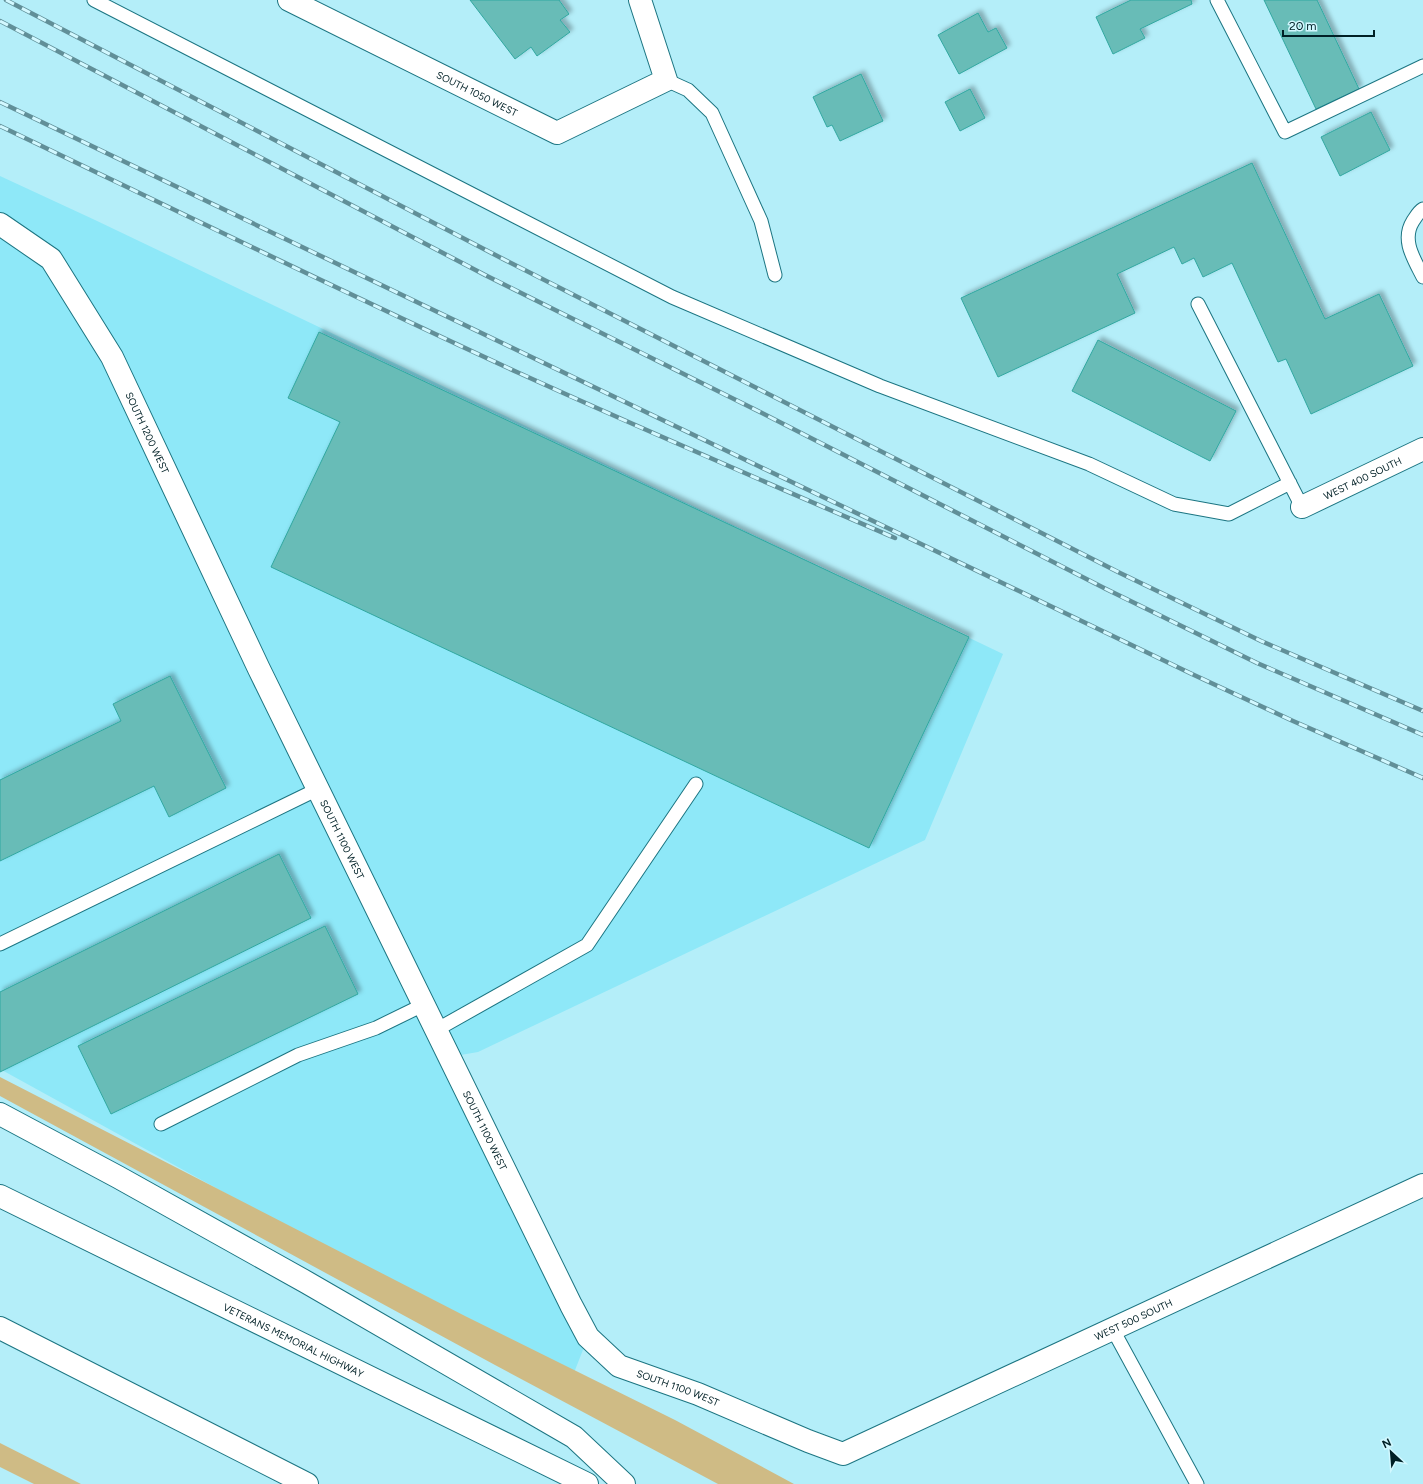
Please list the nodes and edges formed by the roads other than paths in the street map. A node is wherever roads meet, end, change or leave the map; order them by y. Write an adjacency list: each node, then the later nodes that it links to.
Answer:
1 (94, 0): 13 (lane)
2 (289, 0): 6 (main road, SOUTH 1050 WEST)
3 (640, 0): 6 (main road)
4 (1218, 0): 5 (lane)
5 (1423, 66)
6 (666, 80): 9 (lane)
7 (1423, 209): 10 (lane)
8 (0, 224): 15 (main road, SOUTH 1200 WEST)
9 (775, 275)
10 (1423, 277)
11 (1198, 304): 13 (lane)
12 (1423, 449): 14 (main road, WEST 400 SOUTH)
13 (1290, 483): 14 (lane)
14 (1302, 507)
15 (259, 669): 17 (main road, SOUTH 1100 WEST)
16 (696, 784): 20 (lane)
17 (318, 789): 18 (lane); 19 (main road, SOUTH 1100 WEST)
18 (0, 944)
19 (423, 1005): 20 (main road, SOUTH 1100 WEST); 22 (lane)
20 (436, 1030): 27 (main road, SOUTH 1100 WEST)
21 (0, 1114): 30 (main road)
22 (161, 1124)
23 (1423, 1185): 26 (main road, WEST 500 SOUTH)
24 (0, 1196): 29 (main road, VETERANS MEMORIAL HIGHWAY)
25 (0, 1328): 28 (main road)
26 (1112, 1328): 27 (main road, WEST 500 SOUTH); 31 (lane)
27 (843, 1454)
28 (307, 1484)
29 (587, 1484)
30 (624, 1484)
31 (1197, 1484)

